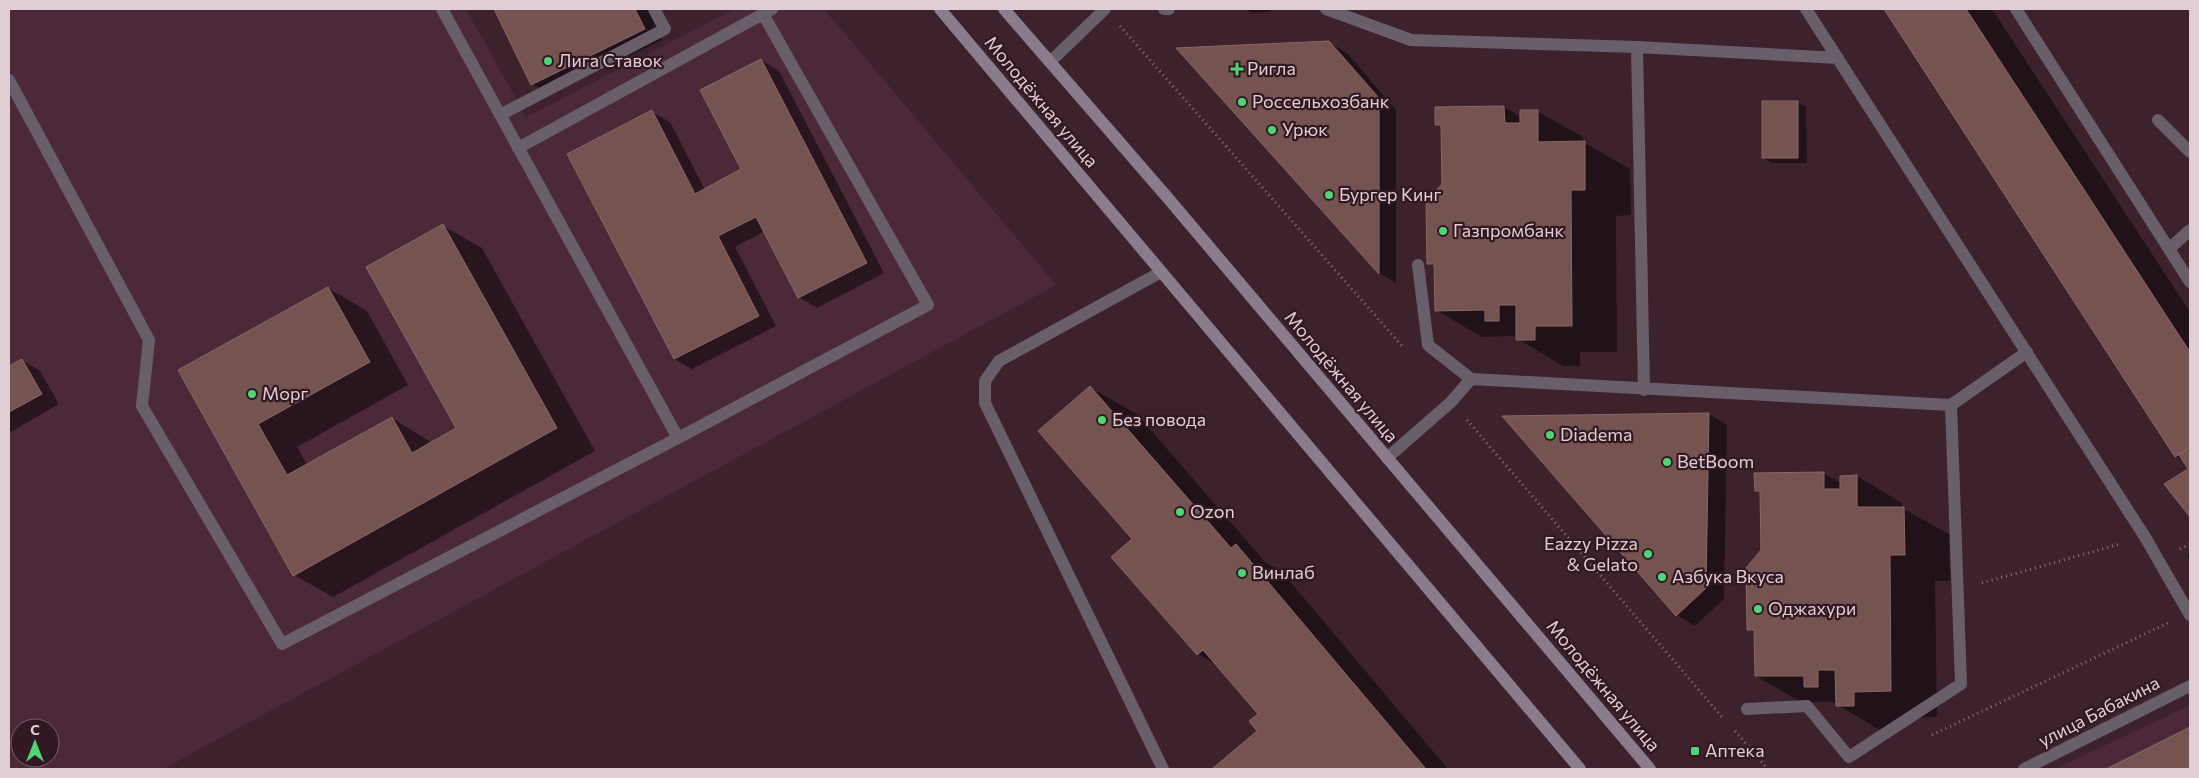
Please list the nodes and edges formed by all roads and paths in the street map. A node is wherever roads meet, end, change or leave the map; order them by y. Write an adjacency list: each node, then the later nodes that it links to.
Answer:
1 (442, 9): 16 (street)
2 (654, 9): 16 (street)
3 (940, 9): 23 (main road, Молодёжная улица)
4 (1004, 9): 14 (main road, Молодёжная улица)
5 (1105, 9): 14 (street)
6 (1164, 9): 7 (street)
7 (1169, 9)
8 (1326, 9): 12 (street)
9 (1806, 9): 13 (street)
10 (2016, 9): 21 (street)
11 (768, 12): 18 (street); 29 (street)
12 (1637, 47): 13 (street); 27 (street)
13 (1838, 58): 25 (street)
14 (1050, 62): 30 (main road, Молодёжная улица)
15 (9, 80): 29 (street)
16 (500, 115): 18 (street)
17 (2158, 120): 19 (street)
18 (518, 148): 29 (street)
19 (2190, 152)
20 (2190, 230): 21 (street)
21 (2169, 249): 24 (street)
22 (1418, 265): 26 (street)
23 (1161, 272): 37 (street); 38 (main road, Молодёжная улица)
24 (2190, 282)
25 (2028, 352): 28 (street); 31 (street)
26 (1471, 379): 27 (street); 30 (street)
27 (1644, 390): 28 (street)
28 (1951, 404): 32 (street)
29 (678, 438)
30 (1387, 458): 39 (main road, Молодёжная улица)
31 (2145, 537): 32 (path); 33 (street)
32 (1958, 590): 35 (street)
33 (2190, 614): 36 (path)
34 (2190, 686): 40 (street, улица Бабакина)
35 (1747, 709)
36 (1930, 735)
37 (1163, 769)
38 (1580, 769)
39 (1650, 769)
40 (2024, 769)

